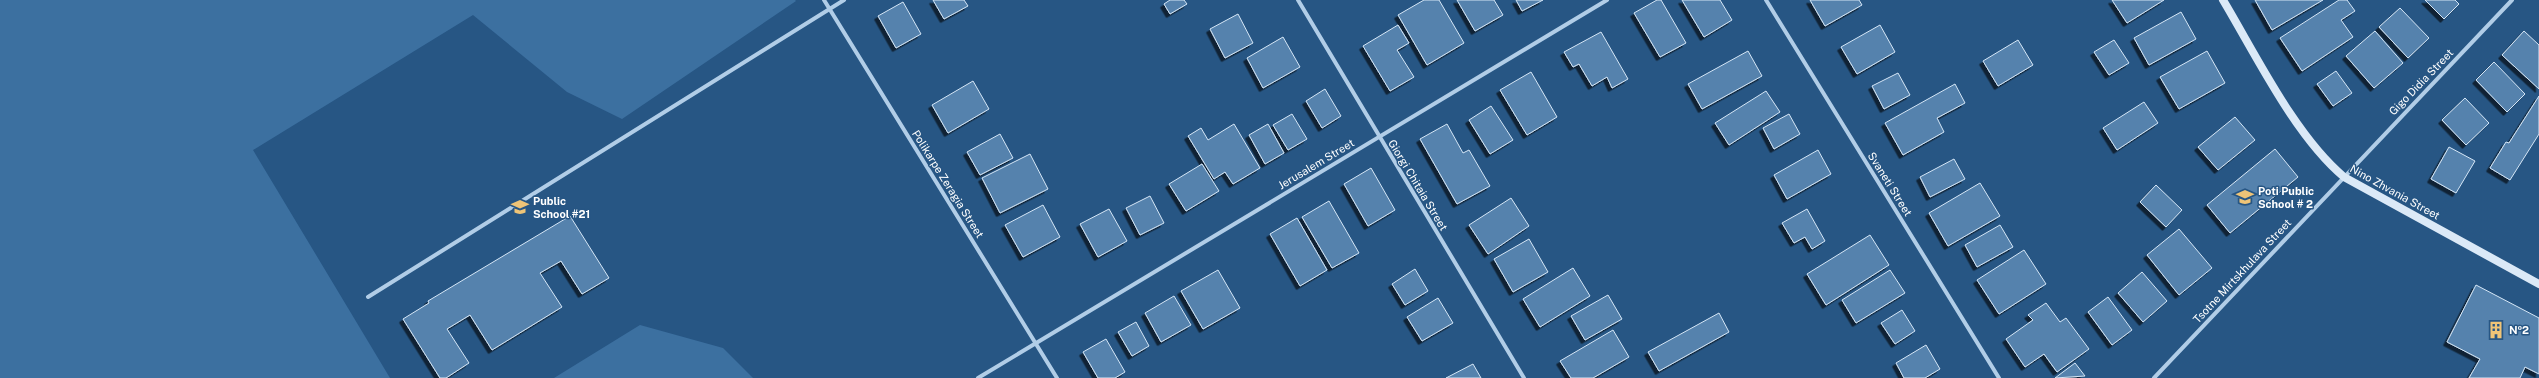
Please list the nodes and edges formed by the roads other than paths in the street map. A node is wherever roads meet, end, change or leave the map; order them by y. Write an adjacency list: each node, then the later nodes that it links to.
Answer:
1 (824, 0): 8 (street, Polikarpe Zeragia Street)
2 (844, 0): 8 (street)
3 (1298, 0): 9 (street, Giorgi Chitaia Street)
4 (1607, 0): 9 (street, Jerusalem Street)
5 (1766, 0): 17 (street, Svaneti Street)
6 (2223, 0): 10 (street, Nino Zhvania Street)
7 (2512, 0): 10 (street, Gigo Didia Street)
8 (830, 9): 12 (street); 13 (street, Polikarpe Zeragia Street)
9 (1379, 137): 13 (street, Jerusalem Street); 16 (street, Giorgi Chitaia Street)
10 (2344, 177): 11 (street, Nino Zhvania Street); 18 (street, Tsotne Mirtskhulava Street)
11 (2539, 284)
12 (368, 297)
13 (1035, 343): 14 (street, Jerusalem Street); 15 (street, Polikarpe Zeragia Street)
14 (978, 378)
15 (1057, 378)
16 (1524, 378)
17 (1999, 378)
18 (2154, 378)

